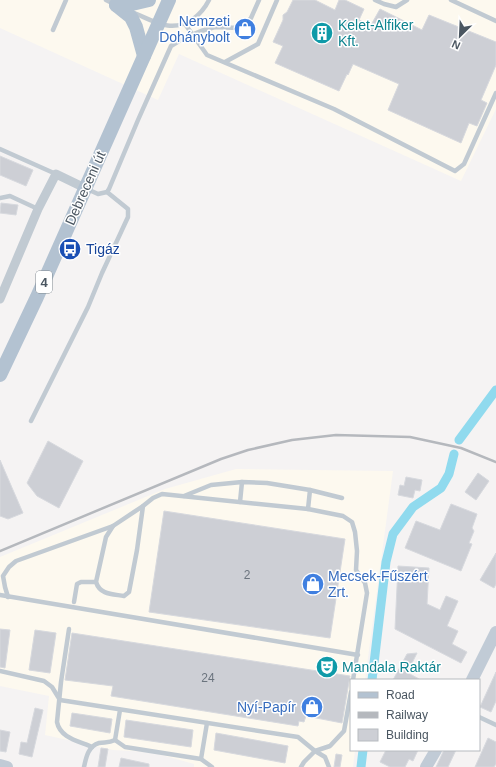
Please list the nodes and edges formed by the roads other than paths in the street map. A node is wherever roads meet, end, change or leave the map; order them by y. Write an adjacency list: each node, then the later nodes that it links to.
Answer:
1 (66, 0): 14 (lane)
2 (149, 0): 10 (main road)
3 (169, 0): 12 (main road, Debreceni út / 4)
4 (209, 0): 13 (lane)
5 (259, 0): 15 (lane)
6 (277, 0): 17 (lane)
7 (375, 0): 8 (lane)
8 (407, 0)
9 (451, 0): 11 (lane)
10 (111, 2): 12 (lane); 16 (main road)
11 (496, 22)
12 (158, 23): 13 (lane); 16 (main road, Debreceni út / 4)
13 (185, 24): 15 (lane)
14 (53, 30)
15 (193, 34): 17 (lane); 22 (lane)
16 (144, 56): 21 (main road, Debreceni út / 4)
17 (225, 62): 18 (lane)
18 (496, 93)
19 (0, 149): 20 (lane)
20 (56, 174): 21 (street); 24 (street)
21 (85, 188): 22 (lane); 26 (main road, Debreceni út / 4)
22 (107, 192): 27 (lane)
23 (0, 198): 24 (lane)
24 (38, 209): 25 (street)
25 (0, 299)
26 (0, 374)
27 (31, 421)
28 (242, 482): 29 (lane); 30 (lane); 32 (lane)
29 (310, 490): 31 (lane); 34 (lane)
30 (182, 496): 32 (lane); 33 (lane)
31 (342, 498)
32 (240, 502): 34 (lane)
33 (143, 506): 35 (lane); 36 (lane)
34 (308, 509): 42 (lane)
35 (113, 526): 36 (lane); 38 (lane)
36 (96, 582): 39 (lane)
37 (0, 595): 38 (lane)
38 (8, 597): 42 (lane)
39 (74, 602)
40 (69, 629): 47 (lane)
41 (496, 632): 45 (main road)
42 (358, 655): 44 (lane)
43 (0, 671): 47 (lane)
44 (353, 679)
45 (472, 679)
46 (350, 698): 54 (lane)
47 (60, 700): 48 (lane); 53 (lane)
48 (120, 710): 50 (lane); 52 (lane)
49 (480, 717): 51 (lane)
50 (207, 723): 54 (lane); 56 (lane)
51 (496, 725)
52 (115, 740): 53 (lane); 56 (lane)
53 (92, 747): 59 (lane)
54 (315, 751): 61 (lane); 62 (lane)
55 (435, 751): 63 (main road)
56 (200, 759): 60 (lane)
57 (0, 766): 58 (main road)
58 (7, 767)
59 (84, 767)
60 (212, 767)
61 (301, 767)
62 (329, 767)
63 (426, 767)

